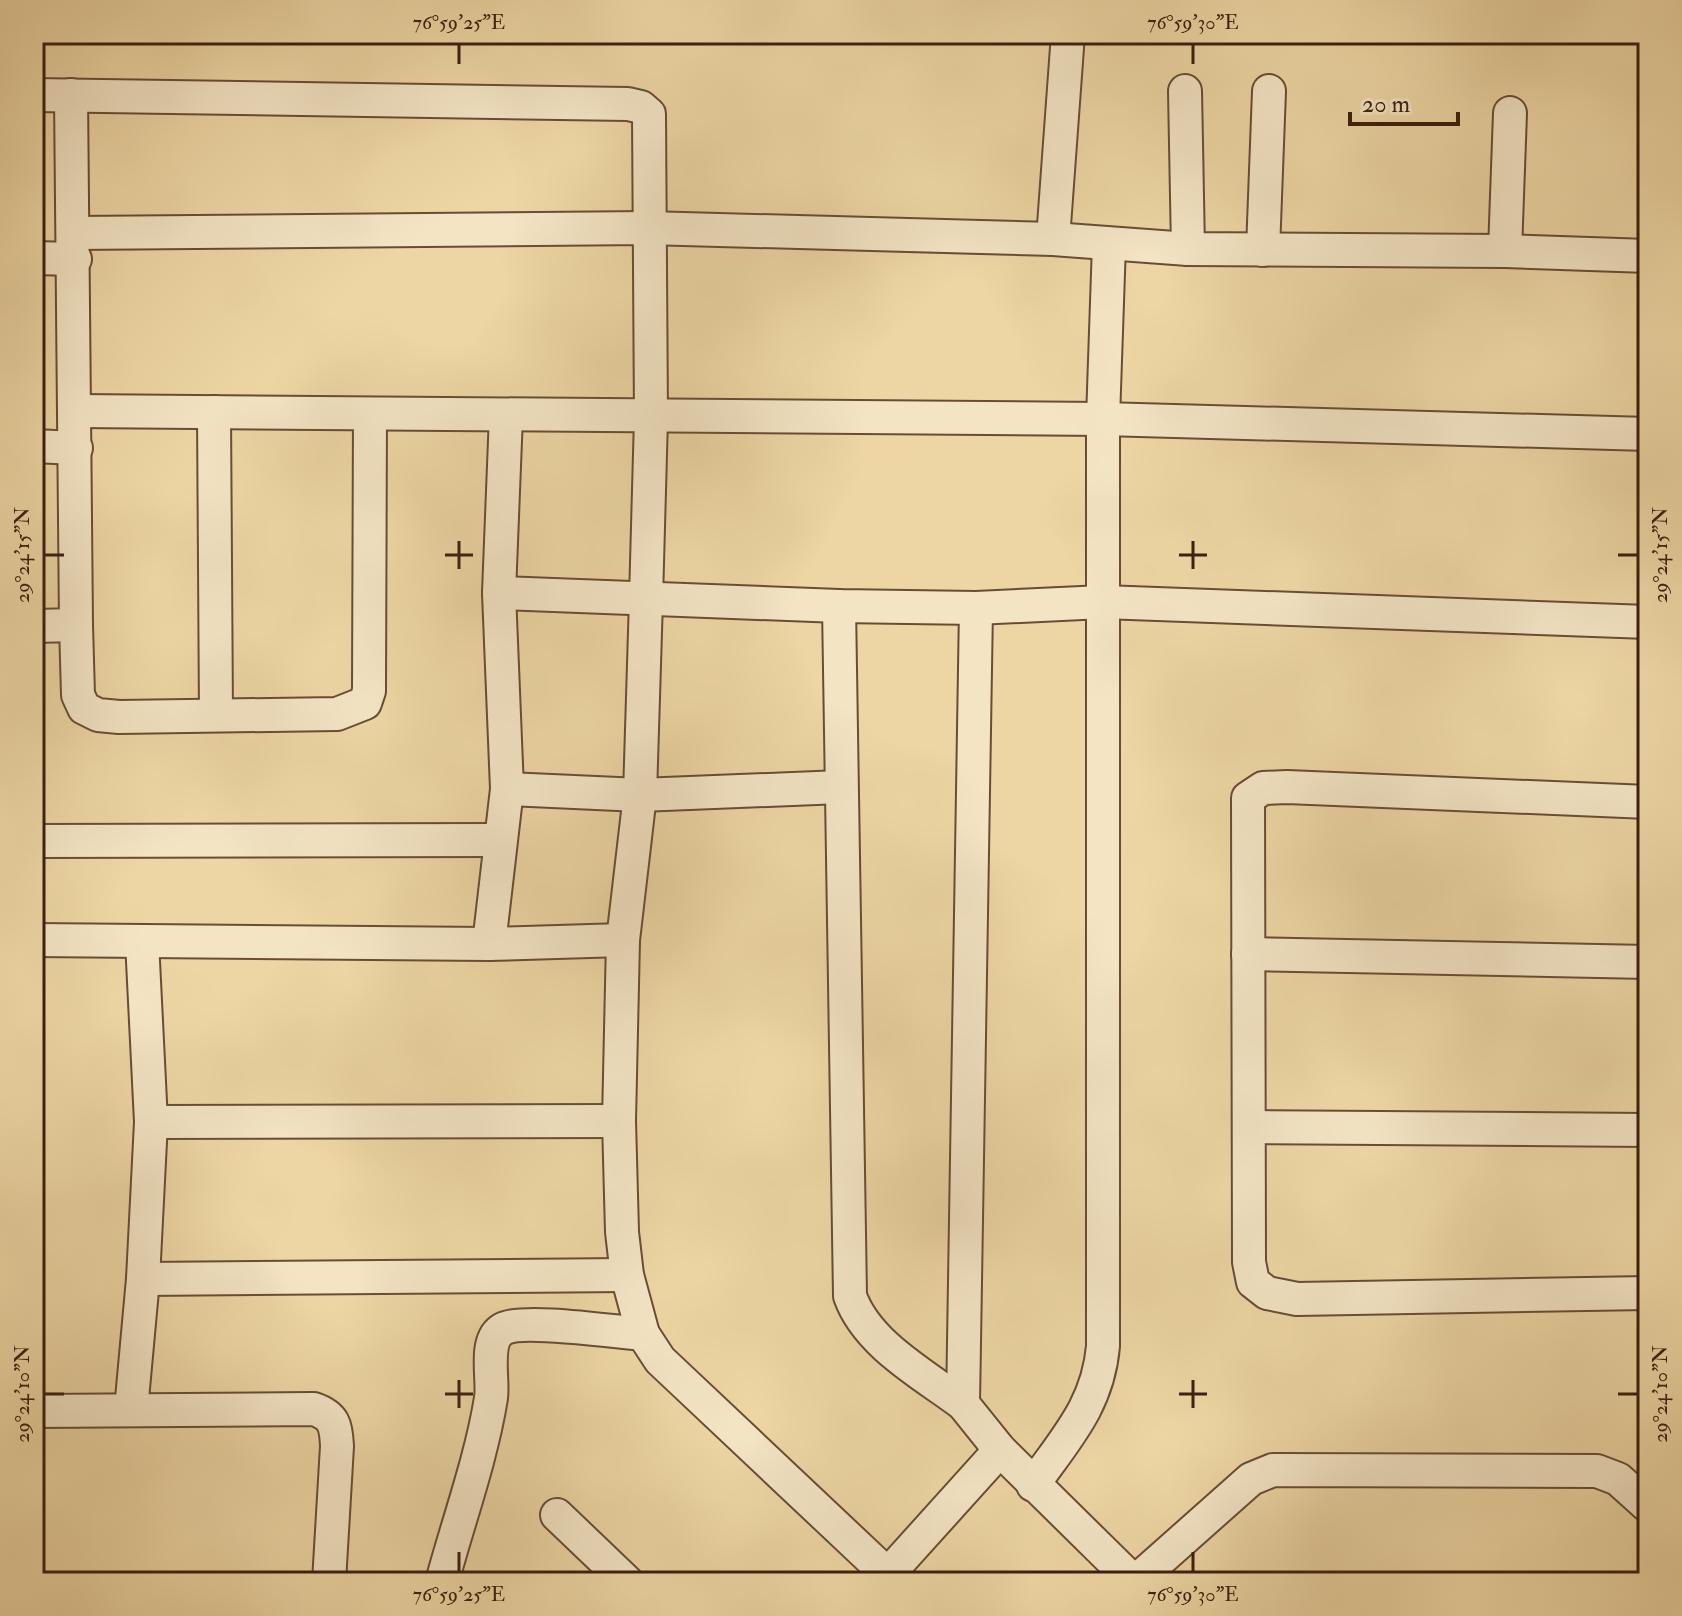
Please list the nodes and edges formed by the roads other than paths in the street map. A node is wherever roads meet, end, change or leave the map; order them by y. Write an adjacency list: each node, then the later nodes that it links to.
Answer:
1 (1068, 34): 8 (street)
2 (1185, 91): 11 (street)
3 (1269, 91): 12 (street)
4 (34, 95): 5 (street)
5 (71, 95): 7 (street); 10 (street)
6 (1510, 113): 13 (street)
7 (647, 228): 8 (street); 10 (street); 20 (street)
8 (1053, 239): 9 (street)
9 (1109, 244): 11 (street); 21 (street)
10 (75, 246): 15 (street); 16 (street)
11 (1188, 249): 12 (street)
12 (1263, 250): 13 (street)
13 (1505, 251): 14 (street)
14 (1648, 256)
15 (34, 258)
16 (76, 411): 17 (street); 24 (street)
17 (214, 412): 18 (street); 33 (street)
18 (370, 414): 19 (street); 33 (street)
19 (506, 415): 20 (street); 25 (street)
20 (651, 418): 21 (street); 26 (street)
21 (1103, 419): 22 (street); 27 (street)
22 (1648, 434)
23 (34, 446): 24 (street)
24 (76, 448): 31 (street)
25 (499, 593): 26 (street); 35 (street)
26 (646, 599): 28 (street); 36 (street)
27 (1103, 602): 29 (street); 30 (street); 58 (street)
28 (839, 606): 29 (street); 34 (street)
29 (976, 608): 54 (street)
30 (1648, 622)
31 (76, 625): 32 (street); 33 (street)
32 (34, 626)
33 (216, 715)
34 (841, 787): 36 (street); 54 (street)
35 (507, 789): 36 (street); 38 (street)
36 (640, 795): 41 (street)
37 (1648, 802): 44 (street)
38 (500, 840): 39 (street); 43 (street)
39 (34, 841)
40 (34, 940): 42 (street)
41 (623, 940): 43 (street); 46 (street)
42 (142, 941): 43 (street); 47 (street)
43 (489, 944)
44 (1248, 954): 45 (street); 48 (street)
45 (1648, 962)
46 (619, 1121): 47 (street); 50 (street)
47 (151, 1122): 51 (street)
48 (1249, 1127): 49 (street); 52 (street)
49 (1648, 1130)
50 (627, 1275): 51 (street); 53 (street)
51 (143, 1279): 55 (street)
52 (1648, 1293)
53 (643, 1334): 61 (street); 63 (street)
54 (963, 1404): 57 (street)
55 (131, 1410): 56 (street); 62 (street)
56 (34, 1411)
57 (1000, 1450): 58 (street); 61 (street)
58 (1033, 1485): 65 (street)
59 (1648, 1506): 65 (street)
60 (557, 1515): 64 (street)
61 (885, 1578)
62 (329, 1582)
63 (442, 1582)
64 (627, 1582)
65 (1135, 1582)

